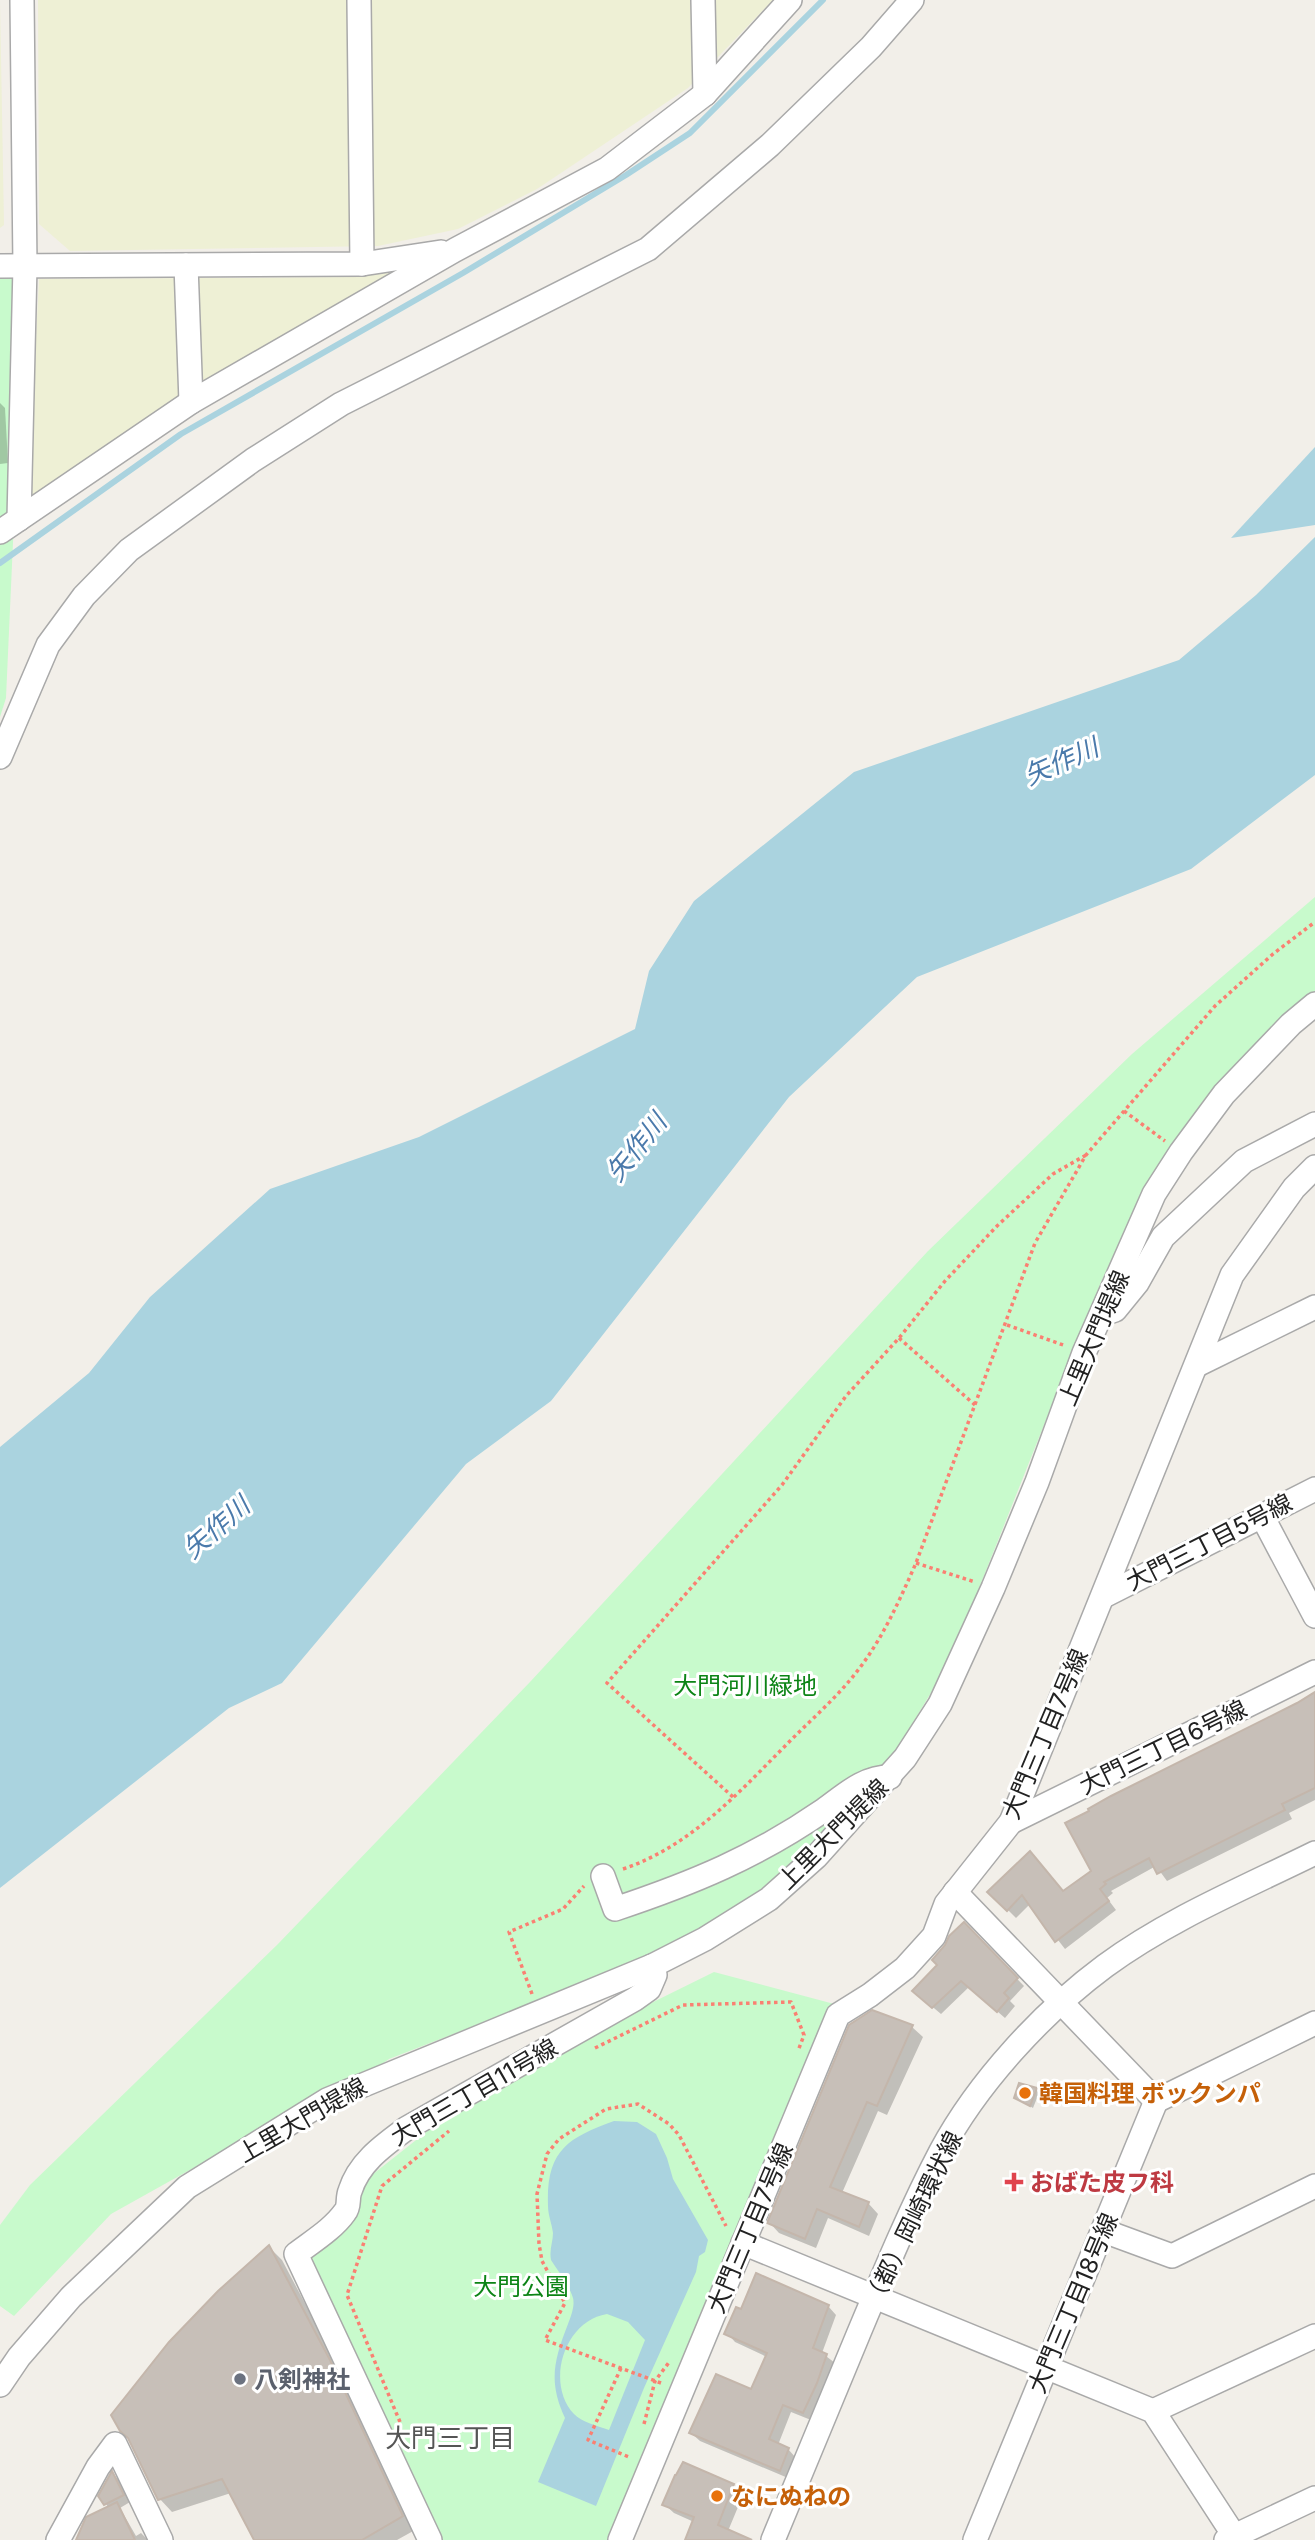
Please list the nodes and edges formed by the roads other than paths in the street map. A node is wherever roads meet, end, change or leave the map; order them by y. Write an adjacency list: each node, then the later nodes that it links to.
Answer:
1 (22, 0): 10 (street)
2 (359, 0): 8 (street)
3 (703, 0): 6 (street)
4 (790, 0): 6 (street)
5 (912, 0): 15 (street)
6 (705, 94): 7 (street)
7 (455, 250): 8 (street); 12 (street)
8 (362, 264): 9 (street)
9 (186, 265): 10 (street); 12 (street)
10 (25, 266): 11 (street); 13 (street)
11 (0, 267)
12 (191, 402): 13 (street)
13 (19, 519): 14 (street)
14 (0, 533)
15 (0, 757)
16 (1315, 1004): 20 (street, 上里大門堤線)
17 (1315, 1124): 20 (street)
18 (1315, 1167): 21 (street, 大門三丁目7号線)
19 (1315, 1307): 21 (street)
20 (1102, 1314): 27 (street, 上里大門堤線)
21 (1197, 1365): 24 (street, 大門三丁目7号線)
22 (1315, 1489): 23 (street, 大門三丁目5号線)
23 (1262, 1516): 24 (street, 大門三丁目5号線); 25 (street)
24 (1104, 1596): 28 (street, 大門三丁目7号線)
25 (1315, 1616)
26 (1315, 1672): 28 (street, 大門三丁目6号線)
27 (890, 1777): 30 (street); 32 (street, 上里大門堤線)
28 (1010, 1822): 31 (street, 大門三丁目7号線)
29 (1315, 1853): 33 (street, （都）岡崎環状線)
30 (603, 1876)
31 (955, 1892): 33 (street); 38 (street, 大門三丁目7号線)
32 (652, 1966): 42 (street, 上里大門堤線); 48 (street, 大門三丁目11号線)
33 (1062, 2002): 35 (street); 39 (street, （都）岡崎環状線)
34 (1315, 2023): 35 (street)
35 (1156, 2101): 37 (street, 大門三丁目18号線)
36 (1315, 2186): 37 (street)
37 (1104, 2231): 41 (street, 大門三丁目18号線)
38 (730, 2236): 39 (street); 49 (street, 大門三丁目7号線)
39 (875, 2296): 41 (street); 50 (street, （都）岡崎環状線)
40 (1315, 2336): 43 (street)
41 (1046, 2365): 43 (street); 51 (street, 大門三丁目18号線)
42 (0, 2385)
43 (1153, 2411): 45 (street)
44 (1315, 2498): 45 (street)
45 (1232, 2539)
46 (58, 2540): 47 (street)
47 (161, 2540)
48 (430, 2540)
49 (620, 2540)
50 (773, 2540)
51 (975, 2540)

